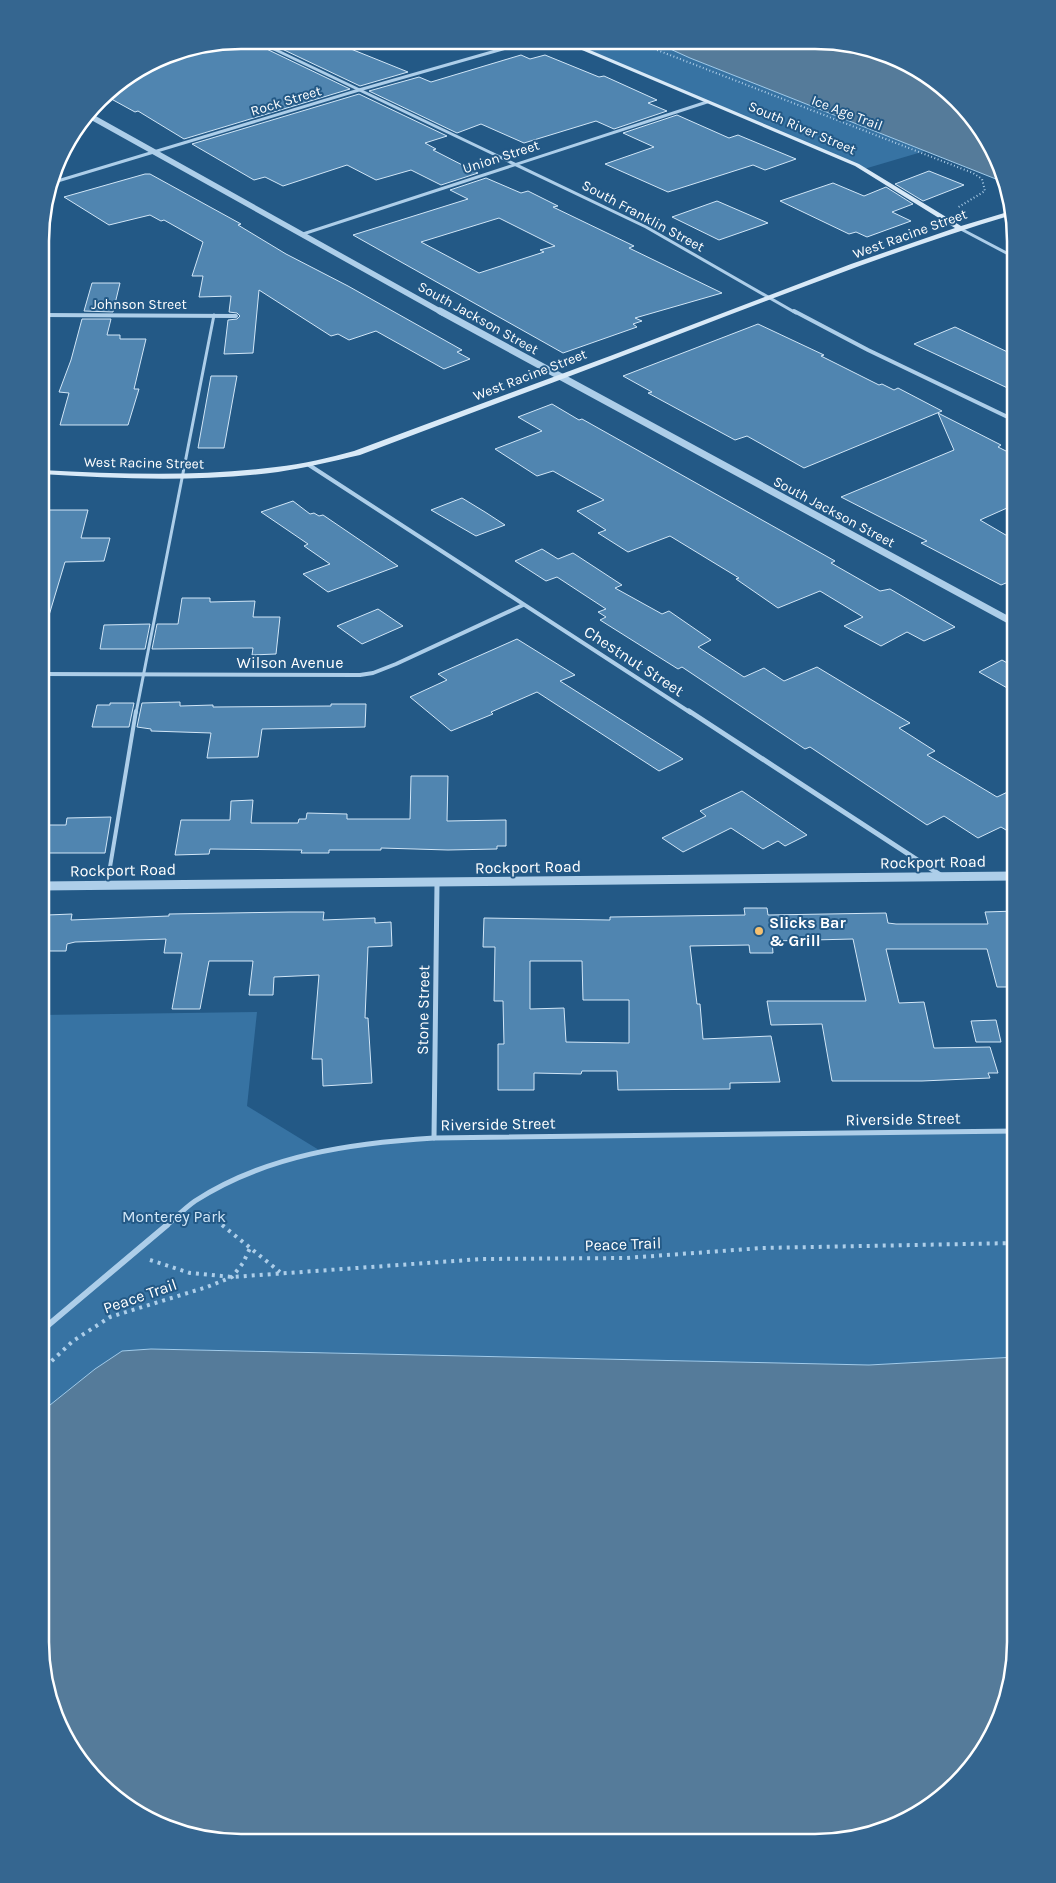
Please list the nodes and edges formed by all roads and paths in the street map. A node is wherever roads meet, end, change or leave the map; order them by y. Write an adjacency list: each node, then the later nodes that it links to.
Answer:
1 (274, 49): 5 (street, South Franklin Street)
2 (502, 49): 5 (street, Rock Street)
3 (582, 49): 6 (main road, South River Street)
4 (657, 49): 12 (path, Ice Age Trail)
5 (359, 90): 8 (street, Rock Street); 9 (street, South Franklin Street)
6 (707, 102): 9 (street, Union Street); 12 (main road, South River Street)
7 (92, 118): 8 (street, South Jackson Street)
8 (153, 152): 10 (street, Rock Street); 14 (street, South Jackson Street)
9 (515, 164): 14 (street, Union Street); 16 (street, South Franklin Street)
10 (59, 180)
11 (1006, 215): 13 (main road, West Racine Street)
12 (941, 218): 13 (main road, South River Street)
13 (959, 228): 15 (street, South River Street); 16 (main road, West Racine Street)
14 (303, 234): 20 (street, South Jackson Street)
15 (1007, 253)
16 (768, 298): 20 (main road, West Racine Street); 21 (street, South Franklin Street)
17 (49, 315): 18 (street, Johnson Street)
18 (214, 315): 19 (street, Johnson Street); 24 (lane)
19 (236, 316)
20 (560, 378): 22 (main road, West Racine Street); 26 (street, South Jackson Street)
21 (1007, 417)
22 (309, 465): 24 (main road, West Racine Street); 25 (street, Chestnut Street)
23 (49, 472): 24 (main road, West Racine Street)
24 (180, 477): 27 (lane)
25 (523, 605): 27 (street, Wilson Avenue); 30 (street, Chestnut Street)
26 (1007, 619)
27 (143, 673): 28 (street, Wilson Avenue); 32 (lane)
28 (49, 674)
29 (1007, 876): 30 (street, Rockport Road)
30 (945, 877): 31 (street, Rockport Road)
31 (437, 883): 32 (street, Rockport Road); 35 (street, Stone Street)
32 (107, 885): 33 (street, Rockport Road)
33 (49, 886)
34 (1007, 1131): 35 (street, Riverside Street)
35 (434, 1138): 36 (street, Riverside Street)
36 (194, 1202): 38 (path); 39 (street, Riverside Street)
37 (1007, 1243): 40 (path, Peace Trail)
38 (250, 1248): 40 (path); 41 (path)
39 (134, 1253): 41 (path); 42 (street, Riverside Street)
40 (280, 1272): 41 (path, Peace Trail)
41 (232, 1277): 43 (path, Peace Trail)
42 (49, 1324)
43 (49, 1364)

